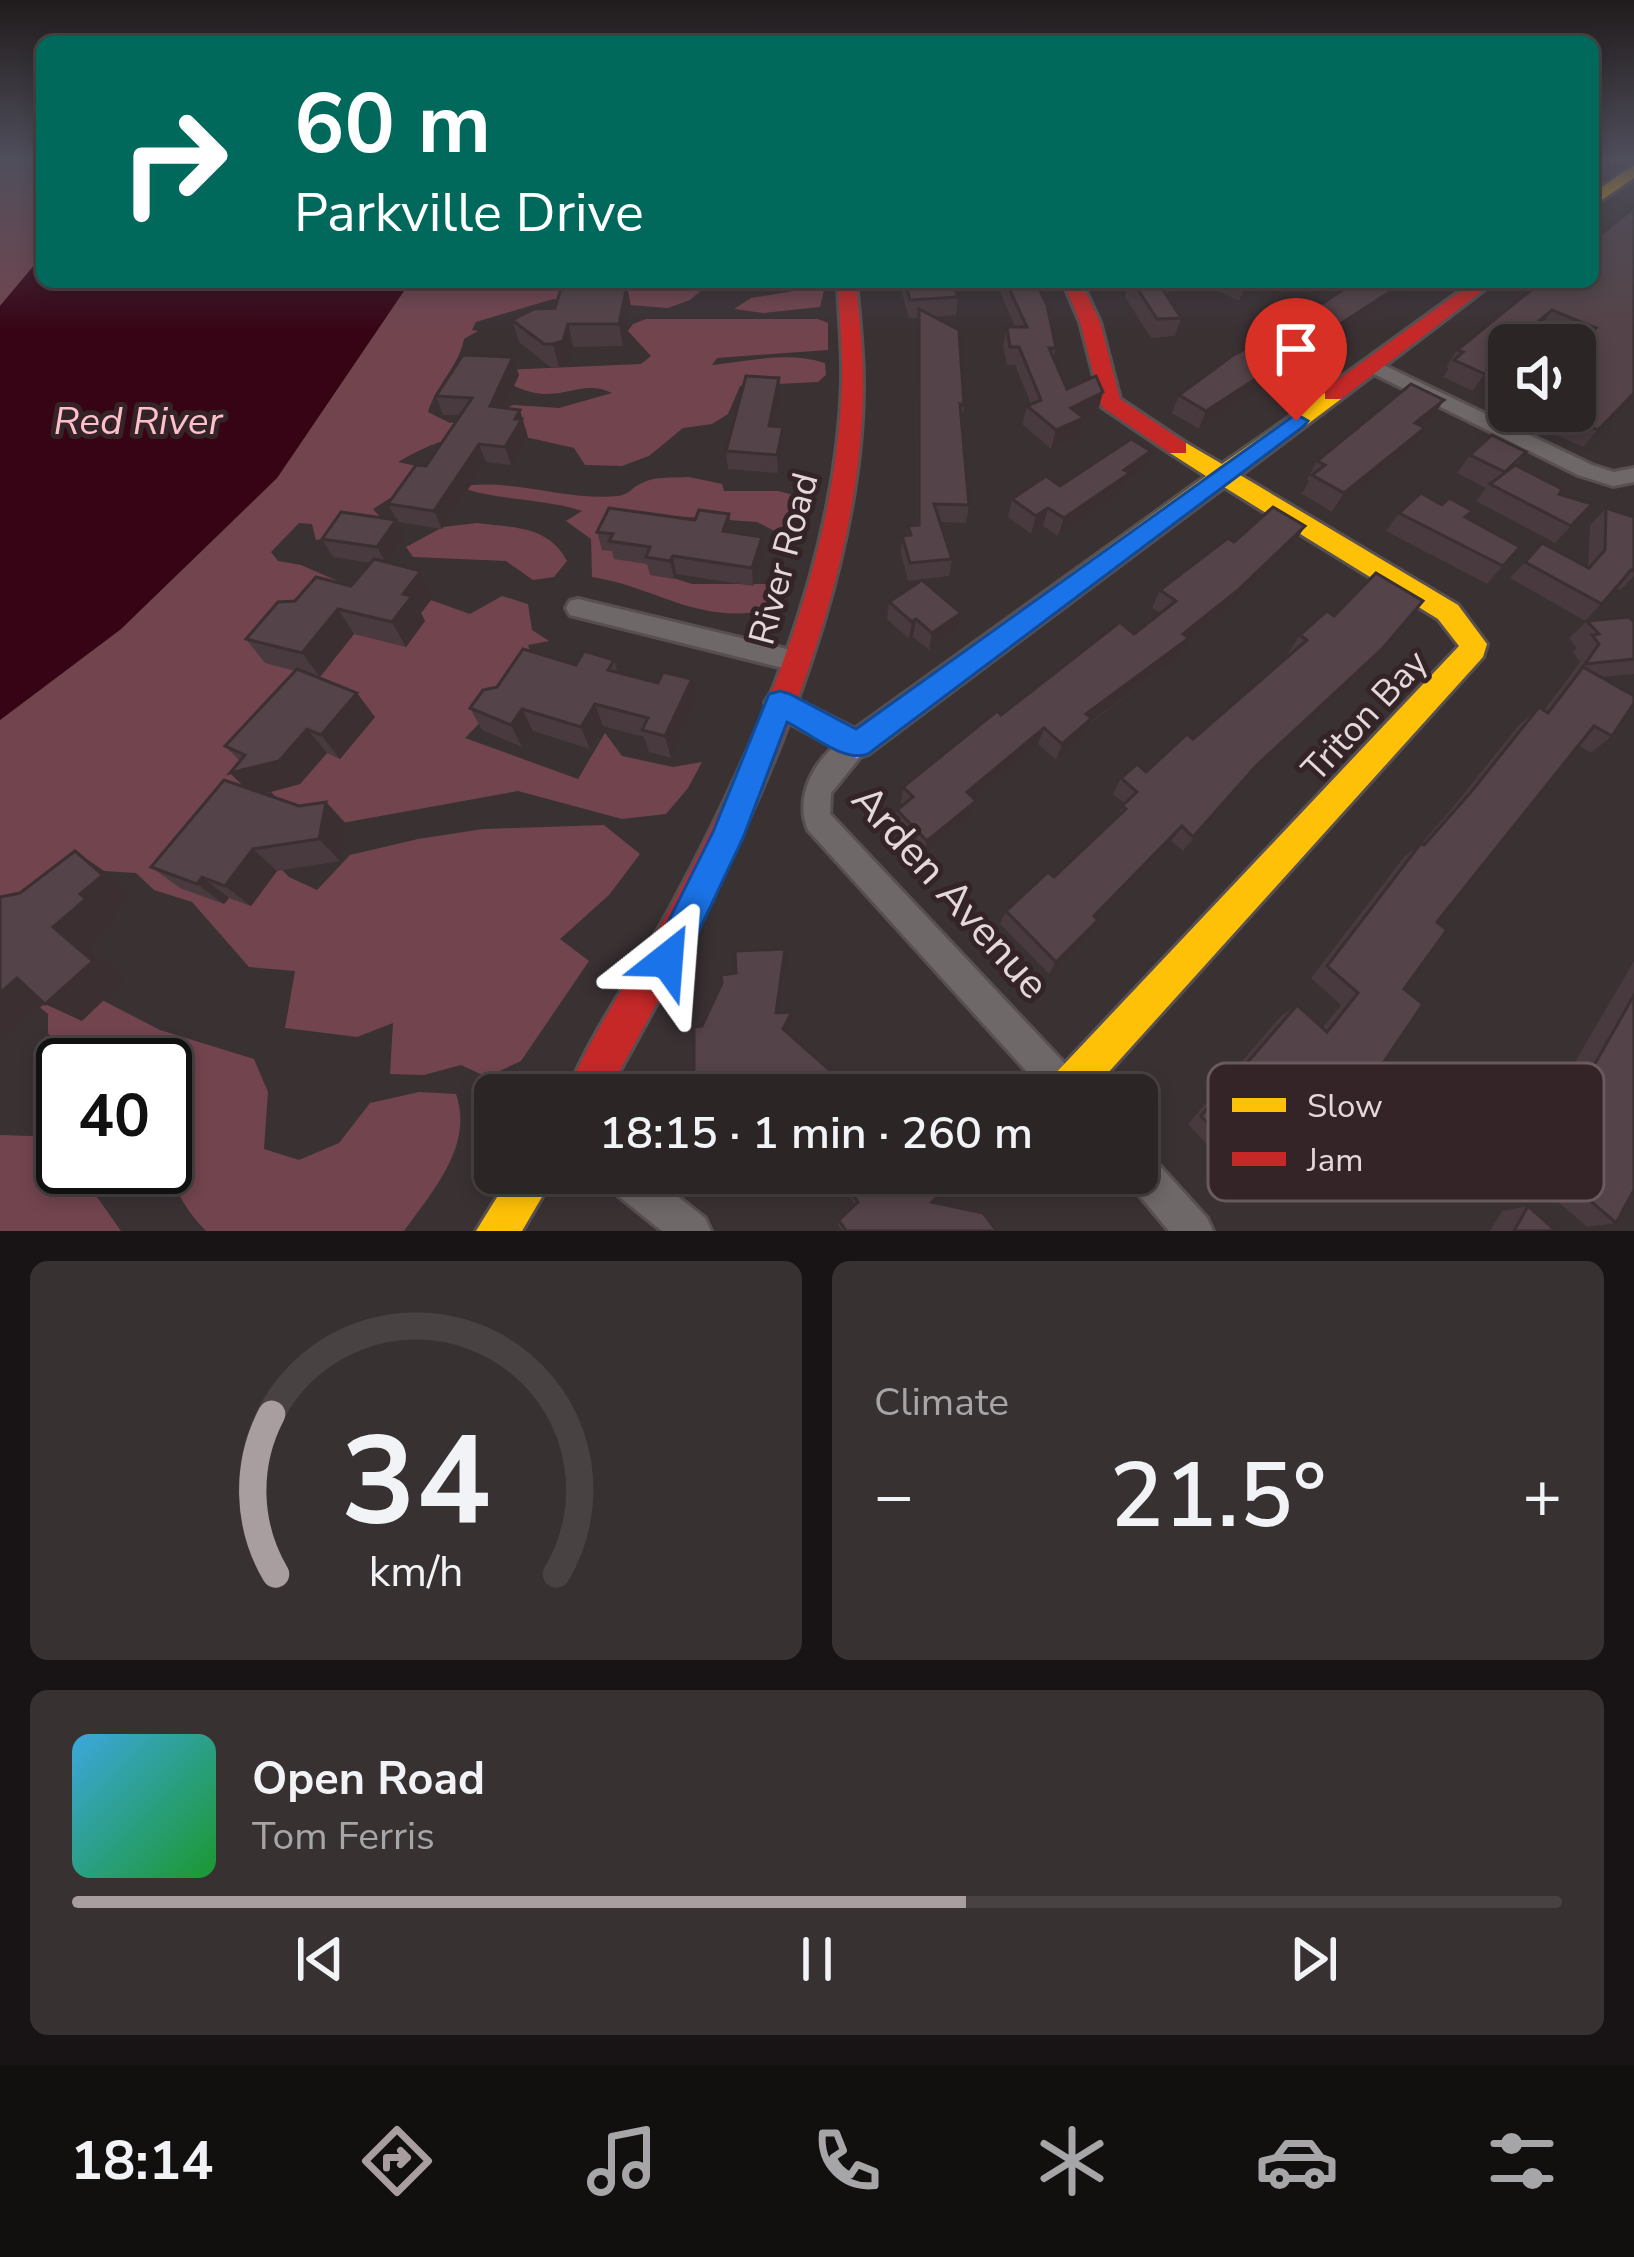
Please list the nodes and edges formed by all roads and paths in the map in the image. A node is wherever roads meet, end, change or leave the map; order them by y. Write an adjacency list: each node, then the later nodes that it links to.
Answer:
1 (848, 288): 8 (street, River Road)
2 (1075, 288): 6 (street, Triton Bay)
3 (1477, 288): 4 (street)
4 (1373, 366): 5 (street); 6 (street)
5 (1634, 475)
6 (1220, 476): 10 (street); 13 (street, Triton Bay)
7 (578, 608): 8 (street)
8 (794, 662): 9 (street, River Road)
9 (780, 703): 10 (street); 11 (street, River Road)
10 (857, 745): 12 (street, Arden Avenue)
11 (597, 1074)
12 (1052, 1074)
13 (1086, 1074)
14 (1158, 1191): 19 (street)
15 (522, 1194): 17 (street)
16 (645, 1194): 18 (street)
17 (497, 1231)
18 (692, 1231)
19 (1194, 1231)

